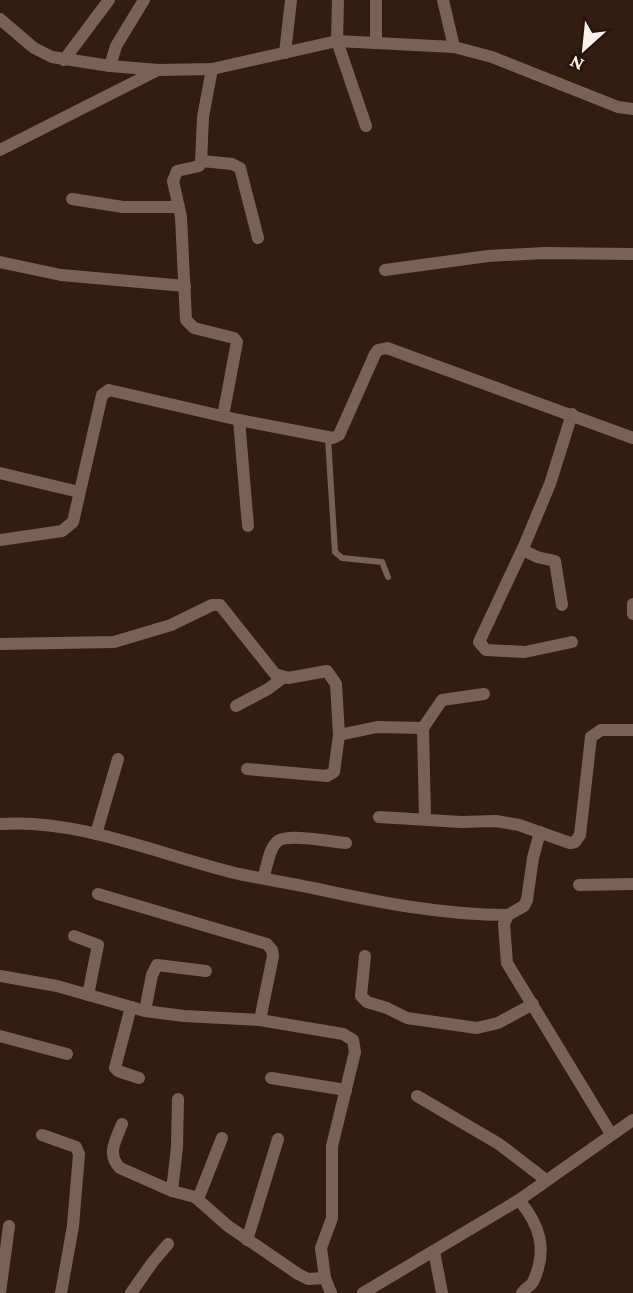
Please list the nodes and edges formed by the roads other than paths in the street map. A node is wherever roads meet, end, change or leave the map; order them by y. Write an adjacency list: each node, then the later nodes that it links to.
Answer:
1 (110, 0): 12 (street)
2 (144, 0): 13 (street)
3 (292, 0): 11 (street)
4 (338, 0): 8 (street)
5 (376, 0): 9 (street)
6 (443, 0): 10 (street)
7 (0, 19): 12 (street)
8 (337, 41): 9 (street); 11 (street); 17 (street)
9 (376, 43): 10 (street)
10 (454, 47): 16 (street)
11 (285, 53): 14 (street)
12 (64, 60): 13 (street)
13 (110, 66): 15 (street)
14 (212, 69): 15 (street); 19 (street)
15 (159, 70): 18 (street)
16 (633, 109)
17 (366, 126)
18 (0, 150)
19 (202, 161): 21 (street); 22 (street)
20 (72, 199): 21 (street)
21 (179, 206): 26 (street)
22 (258, 237)
23 (633, 254): 25 (street)
24 (0, 262): 26 (street)
25 (385, 270)
26 (185, 286): 28 (street)
27 (572, 414): 30 (street); 31 (street); 36 (street)
28 (223, 416): 29 (street); 33 (street)
29 (239, 420): 30 (street); 34 (street)
30 (328, 438): 37 (lane)
31 (633, 438)
32 (0, 473): 33 (street)
33 (79, 492): 35 (street)
34 (248, 526)
35 (0, 540)
36 (523, 550): 39 (street); 41 (street)
37 (388, 577)
38 (633, 604): 40 (street)
39 (562, 605)
40 (633, 614)
41 (572, 642)
42 (0, 644): 43 (street)
43 (284, 677): 45 (street); 48 (street)
44 (484, 694): 46 (street)
45 (236, 706)
46 (423, 728): 48 (street); 52 (street)
47 (633, 730): 54 (street)
48 (339, 735): 50 (street)
49 (118, 759): 55 (street)
50 (247, 769)
51 (379, 817): 52 (street)
52 (425, 819): 54 (street)
53 (0, 824): 55 (street)
54 (540, 832): 61 (street)
55 (96, 834): 57 (street)
56 (346, 843): 57 (street)
57 (263, 878): 61 (street)
58 (579, 884): 59 (street)
59 (633, 884)
60 (99, 894): 70 (street)
61 (508, 915): 67 (street)
62 (74, 936): 66 (street)
63 (365, 956): 67 (street)
64 (205, 971): 69 (street)
65 (0, 976): 66 (street)
66 (88, 995): 68 (street)
67 (533, 1004): 80 (street)
68 (131, 1007): 69 (street); 73 (street)
69 (145, 1011): 70 (street)
70 (260, 1020): 75 (street)
71 (0, 1036): 72 (street)
72 (67, 1054)
73 (139, 1078)
74 (271, 1078): 75 (street)
75 (346, 1090): 92 (street)
76 (417, 1096): 84 (street)
77 (178, 1099): 85 (street)
78 (122, 1125): 85 (street)
79 (631, 1125): 80 (street)
80 (611, 1134): 84 (street)
81 (42, 1135): 94 (street)
82 (222, 1138): 86 (street)
83 (278, 1139): 89 (street)
84 (546, 1180): 87 (street)
85 (172, 1191): 86 (street)
86 (198, 1199): 89 (street)
87 (519, 1200): 91 (street); 99 (street)
88 (9, 1226): 93 (street)
89 (247, 1240): 92 (street)
90 (168, 1244): 95 (street)
91 (434, 1251): 97 (street); 98 (street)
92 (325, 1278): 96 (street)
93 (0, 1293)
94 (61, 1293)
95 (131, 1293)
96 (331, 1293)
97 (363, 1293)
98 (442, 1293)
99 (522, 1293)

